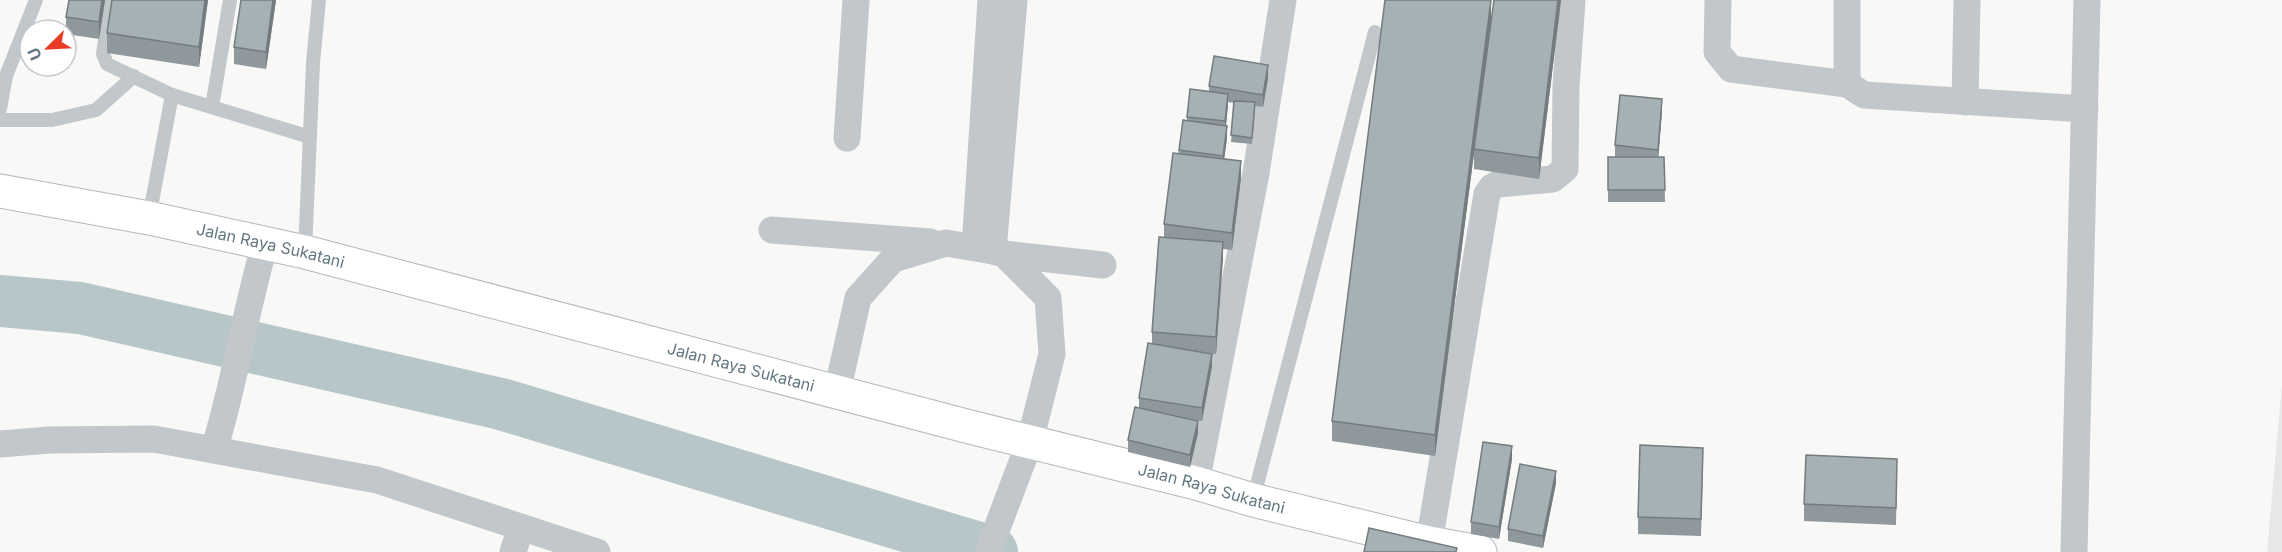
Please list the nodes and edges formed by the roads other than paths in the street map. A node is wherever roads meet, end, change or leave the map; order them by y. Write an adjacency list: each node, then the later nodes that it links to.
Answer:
1 (36, 0): 20 (lane)
2 (111, 0): 15 (lane)
3 (230, 0): 19 (lane)
4 (319, 0): 23 (lane)
5 (856, 0): 24 (street)
6 (991, 0): 30 (street)
7 (1014, 0): 30 (street)
8 (1283, 0): 37 (street)
9 (1572, 0): 40 (street)
10 (1718, 0): 16 (street)
11 (1847, 0): 16 (street)
12 (1967, 0): 18 (street)
13 (2087, 0): 21 (street)
14 (1375, 32): 38 (lane)
15 (134, 76): 17 (lane); 22 (lane)
16 (1847, 84): 18 (street)
17 (172, 95): 19 (lane); 26 (lane)
18 (1965, 102): 21 (street)
19 (212, 107): 23 (lane)
20 (0, 109)
21 (2085, 109): 44 (street)
22 (0, 120)
23 (310, 137): 31 (lane)
24 (847, 138)
25 (0, 190): 26 (main road, Jalan Raya Sukatani)
26 (148, 218): 29 (main road, Jalan Raya Sukatani)
27 (772, 230): 28 (street)
28 (946, 243): 30 (street); 33 (street)
29 (265, 244): 31 (main road, Jalan Raya Sukatani); 36 (street)
30 (991, 251): 32 (street); 34 (street)
31 (305, 252): 33 (main road, Jalan Raya Sukatani)
32 (1103, 265)
33 (837, 392): 34 (main road, Jalan Raya Sukatani)
34 (1030, 441): 37 (main road, Jalan Raya Sukatani); 42 (street)
35 (0, 444): 36 (street)
36 (214, 450): 39 (street)
37 (1196, 483): 38 (main road, Jalan Raya Sukatani)
38 (1253, 500): 40 (main road, Jalan Raya Sukatani)
39 (517, 539): 41 (street)
40 (1429, 543): 43 (main road, Jalan Raya Sukatani)
41 (597, 552)
42 (988, 552)
43 (1480, 552)
44 (2074, 552)

